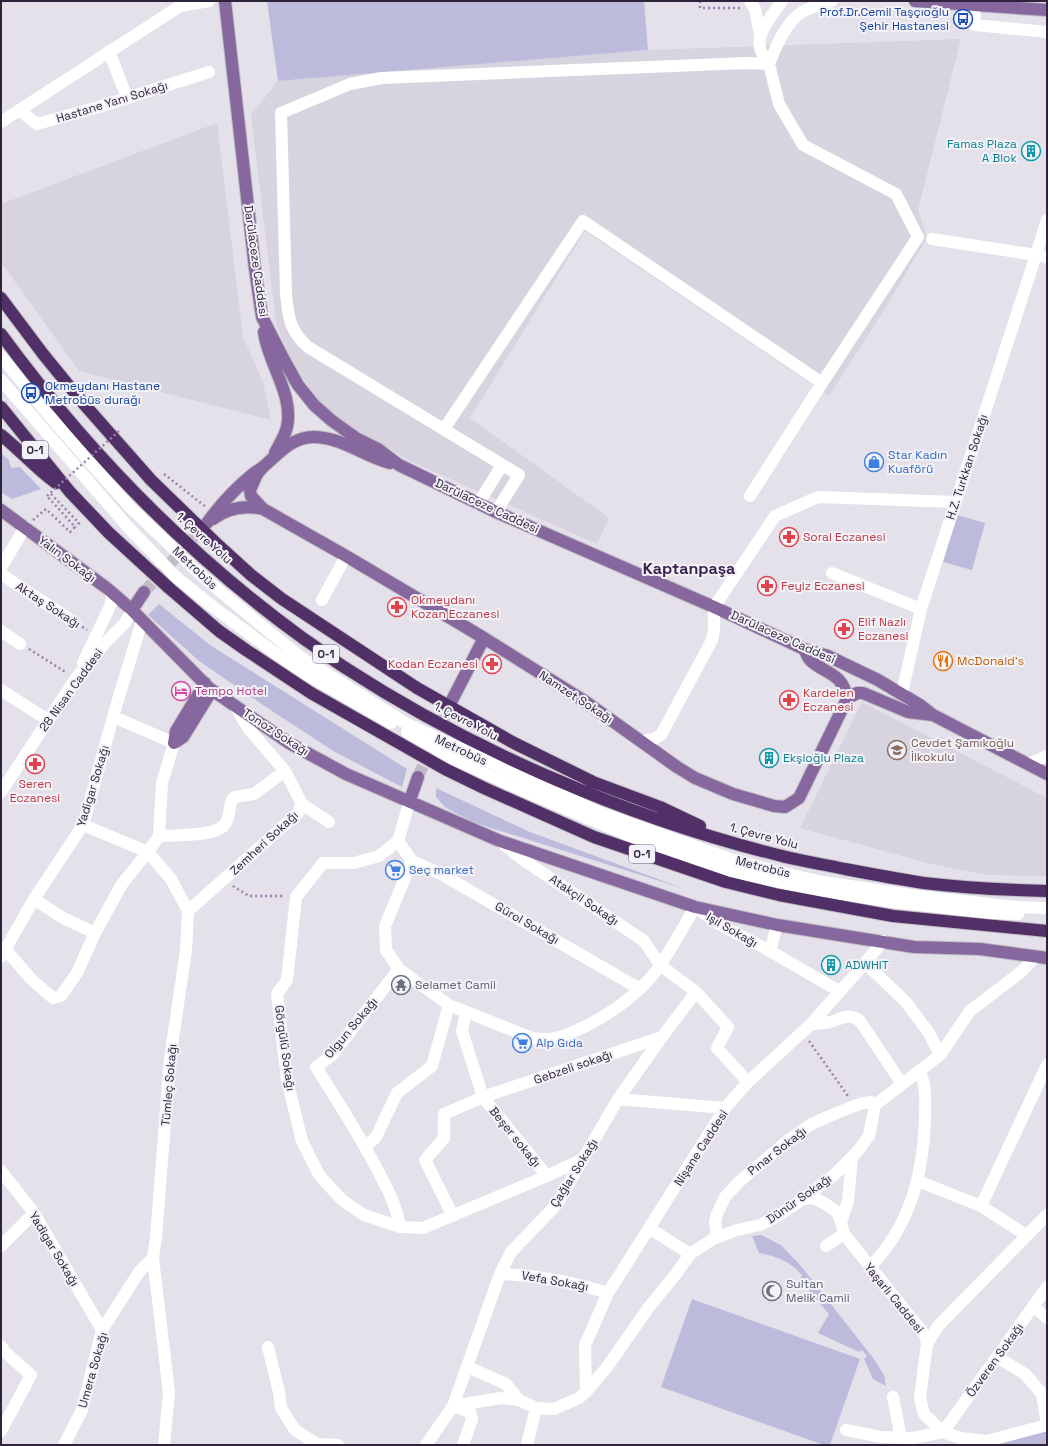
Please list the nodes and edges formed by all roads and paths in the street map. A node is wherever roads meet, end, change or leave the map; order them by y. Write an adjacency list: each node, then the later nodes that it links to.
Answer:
1 (209, 1): 12 (street)
2 (225, 1): 22 (main road, Darülaceze Caddesi)
3 (700, 1): 7 (path)
4 (782, 1): 11 (street)
5 (832, 1): 13 (street)
6 (915, 1): 8 (main road)
7 (746, 4): 11 (street)
8 (974, 4): 9 (main road); 10 (street)
9 (1047, 10)
10 (1047, 32)
11 (760, 35): 13 (street)
12 (108, 51): 15 (street); 16 (street)
13 (769, 64): 26 (street); 28 (street)
14 (209, 72): 15 (street, Hastane Yanı Sokağı)
15 (127, 98): 16 (street, Hastane Yanı Sokağı)
16 (19, 110): 17 (street)
17 (1, 122)
18 (1047, 220): 20 (street, H.Z. Turkkan Sokağı)
19 (932, 239): 20 (street)
20 (1041, 256): 40 (street, H.Z. Turkkan Sokağı)
21 (1, 298): 89 (highway)
22 (262, 316): 33 (main road); 34 (main road, Darülaceze Caddesi)
23 (1, 334): 89 (highway, 1. Çevre Yolu / O-1)
24 (1, 356): 97 (street, Metrobüs)
25 (1, 380): 99 (street, Metrobüs)
26 (822, 384): 28 (street); 39 (street)
27 (1, 407): 38 (highway, O-1)
28 (444, 429): 35 (street)
29 (1, 430): 32 (highway)
30 (119, 431): 46 (path, bridge)
31 (1, 435): 32 (highway)
32 (11, 444): 38 (highway)
33 (273, 457): 34 (main road); 36 (main road)
34 (399, 465): 41 (main road, Darülaceze Caddesi)
35 (502, 465): 41 (street); 44 (street)
36 (263, 467): 42 (main road, Namzet Sokağı); 45 (main road)
37 (158, 469): 45 (path)
38 (70, 492): 101 (highway, O-1)
39 (750, 496)
40 (956, 502): 54 (street); 55 (street, H.Z. Turkkan Sokağı)
41 (478, 504): 44 (main road, Darülaceze Caddesi)
42 (263, 509): 45 (main road, Namzet Sokağı); 47 (main road, Namzet Sokağı)
43 (1, 510): 46 (main road, Yalın Sokağı)
44 (496, 512): 54 (main road, Darülaceze Caddesi)
45 (211, 518)
46 (25, 527): 48 (street); 51 (main road, Yalın Sokağı)
47 (346, 556): 53 (street); 61 (main road, Namzet Sokağı)
48 (1, 568)
49 (832, 573): 55 (street)
50 (1, 574): 57 (street, Aktaş Sokağı)
51 (108, 589): 56 (main road, Yalın Sokağı); 60 (street)
52 (144, 592): 56 (main road, 28 Nisan Caddesi)
53 (322, 600)
54 (714, 607): 63 (main road, Darülaceze Caddesi); 74 (street)
55 (921, 609): 67 (street, H.Z. Turkkan Sokağı)
56 (132, 610): 58 (main road, Yalın Sokağı); 64 (street, 28 Nisan Caddesi)
57 (68, 618): 60 (path, Aktaş Sokağı)
58 (142, 621): 65 (main road, Tonoz Sokağı); 72 (street, Yadigar Sokağı)
59 (1, 631): 62 (street)
60 (96, 636): 64 (street)
61 (484, 638): 69 (main road); 74 (main road, Namzet Sokağı)
62 (20, 644): 64 (path)
63 (804, 649): 67 (main road, Darülaceze Caddesi); 68 (main road)
64 (76, 678): 73 (street, 28 Nisan Caddesi)
65 (208, 687): 70 (main road, Tonoz Sokağı); 75 (main road)
66 (1, 690): 73 (street)
67 (902, 693): 71 (main road, Darülaceze Caddesi)
68 (847, 699): 71 (main road); 74 (main road, Namzet Sokağı)
69 (450, 704)
70 (235, 706): 78 (street, Zemheri Sokağı); 82 (main road, Tonoz Sokağı)
71 (933, 715): 77 (main road, Darülaceze Caddesi)
72 (114, 717): 75 (street); 85 (street, Yadigar Sokağı)
73 (48, 720): 81 (street, 28 Nisan Caddesi)
74 (641, 741)
75 (174, 743): 86 (street)
76 (1047, 756): 77 (street)
77 (1028, 764): 79 (main road, Darülaceze Caddesi)
78 (285, 771): 83 (street, Zemheri Sokağı); 86 (street)
79 (1047, 774)
80 (418, 777): 82 (main road)
81 (2, 789)
82 (410, 800): 87 (main road, Tonoz Sokağı); 88 (street)
83 (302, 804): 84 (street); 92 (street, Zemheri Sokağı)
84 (329, 822)
85 (83, 825): 90 (street); 95 (street, Yadigar Sokağı)
86 (159, 836): 90 (street)
87 (500, 841): 96 (main road, Tonoz Sokağı); 108 (street, Atakçil Sokağı)
88 (398, 842): 91 (street); 94 (street)
89 (741, 846): 93 (highway, 1. Çevre Yolu / O-1)
90 (148, 852): 98 (street); 102 (street)
91 (412, 861): 109 (street); 110 (street, Gürol Sokağı)
92 (224, 880): 94 (path); 98 (street, Zemheri Sokağı)
93 (1047, 891)
94 (296, 897): 141 (street, Görgülü Sokağı)
95 (34, 899): 102 (street); 105 (street, Yadigar Sokağı)
96 (695, 907): 100 (main road, Tonoz Sokağı); 104 (street, Işıl Sokağı); 108 (street)
97 (1047, 908)
98 (188, 912): 149 (street, Tümleç Sokağı)
99 (1047, 916)
100 (777, 925): 103 (main road, Tonoz Sokağı); 104 (street, Işıl Sokağı)
101 (1047, 931)
102 (94, 933): 105 (street)
103 (883, 941): 106 (main road, Tonoz Sokağı); 107 (street, Nişane Caddesi)
104 (770, 951): 111 (street, Işıl Sokağı)
105 (3, 954)
106 (1041, 957): 117 (street)
107 (865, 963): 111 (street, Nişane Caddesi); 117 (street)
108 (660, 966): 110 (street); 112 (street)
109 (399, 969): 113 (street); 127 (street, Olgun Sokağı)
110 (640, 988): 114 (street)
111 (839, 991): 115 (street, Nişane Caddesi)
112 (696, 992): 116 (street, Çağlar Sokağı); 120 (street)
113 (449, 1005): 114 (street); 127 (street)
114 (466, 1012): 122 (street, Beşer sokağı)
115 (807, 1028): 120 (street, Nişane Caddesi); 121 (street); 125 (path)
116 (662, 1036): 122 (street, Gebzeli sokağı); 123 (street, Çağlar Sokağı)
117 (940, 1055): 119 (street)
118 (1047, 1065): 136 (street)
119 (920, 1072): 121 (street); 132 (street)
120 (748, 1082): 126 (street, Nişane Caddesi)
121 (902, 1084): 124 (street)
122 (483, 1097): 131 (street, Beşer sokağı); 139 (street, Beşer sokağı)
123 (618, 1099): 126 (street); 129 (street, Çağlar Sokağı)
124 (875, 1105): 125 (street, Pınar Sokağı); 128 (street, Dünür Sokağı)
125 (855, 1106): 145 (street, Pınar Sokağı)
126 (725, 1108): 142 (street, Nişane Caddesi)
127 (365, 1147): 141 (street)
128 (852, 1158): 135 (street, Dünür Sokağı); 140 (street)
129 (583, 1159): 131 (street, Görgülü Sokağı); 151 (street, Çağlar Sokağı)
130 (1, 1171): 133 (street, Yadigar Sokağı)
131 (548, 1176): 139 (street, Görgülü Sokağı)
132 (918, 1181): 136 (street); 150 (street)
133 (10, 1182): 134 (street); 137 (street, Yadigar Sokağı)
134 (1, 1191)
135 (803, 1198): 140 (street); 145 (street, Dünür Sokağı)
136 (981, 1206): 144 (street)
137 (34, 1213): 146 (street); 156 (street, Yadigar Sokağı)
138 (1047, 1215): 144 (street)
139 (452, 1216): 141 (street, Görgülü Sokağı)
140 (841, 1222): 143 (street, Yaşarlı Caddesi)
141 (400, 1227)
142 (649, 1228): 148 (street); 153 (street, Nişane Caddesi)
143 (844, 1234): 147 (street); 150 (street, Yaşarlı Caddesi)
144 (1026, 1235): 157 (street)
145 (717, 1237): 148 (street, Dünür Sokağı)
146 (1, 1246)
147 (826, 1246)
148 (690, 1254): 162 (street, Dünür Sokağı)
149 (153, 1258): 156 (street, Umera Sokağı); 173 (street, Tümleç Sokağı)
150 (870, 1267): 157 (street, Yaşarlı Caddesi)
151 (500, 1274): 153 (street, Vefa Sokağı); 161 (street, Çağlar Sokağı)
152 (1047, 1287): 154 (street, Özveren Sokağı)
153 (608, 1293): 162 (street, Nişane Caddesi)
154 (1033, 1306): 155 (street); 160 (street, Özveren Sokağı)
155 (1047, 1318)
156 (102, 1330): 172 (street, Umera Sokağı)
157 (928, 1344): 170 (street, Yaşarlı Caddesi)
158 (268, 1347): 174 (street)
159 (2, 1351): 169 (street)
160 (997, 1357): 167 (street); 170 (street, Özveren Sokağı)
161 (468, 1367): 164 (street, Dünür Sokağı); 165 (street, Çağlar Sokağı)
162 (586, 1392): 166 (street, Dünür Sokağı)
163 (893, 1397): 171 (street)
164 (519, 1400): 165 (street, Dünür Sokağı); 166 (street, Dünür Sokağı)
165 (454, 1406): 175 (street, Çağlar Sokağı); 176 (street)
166 (536, 1408): 177 (street)
167 (1047, 1425): 170 (street, Yaşarlı Caddesi)
168 (846, 1430): 171 (street)
169 (1, 1431)
170 (943, 1432): 171 (street)
171 (901, 1438)
172 (64, 1445)
173 (164, 1445)
174 (338, 1445)
175 (426, 1445)
176 (464, 1445)
177 (527, 1445)

